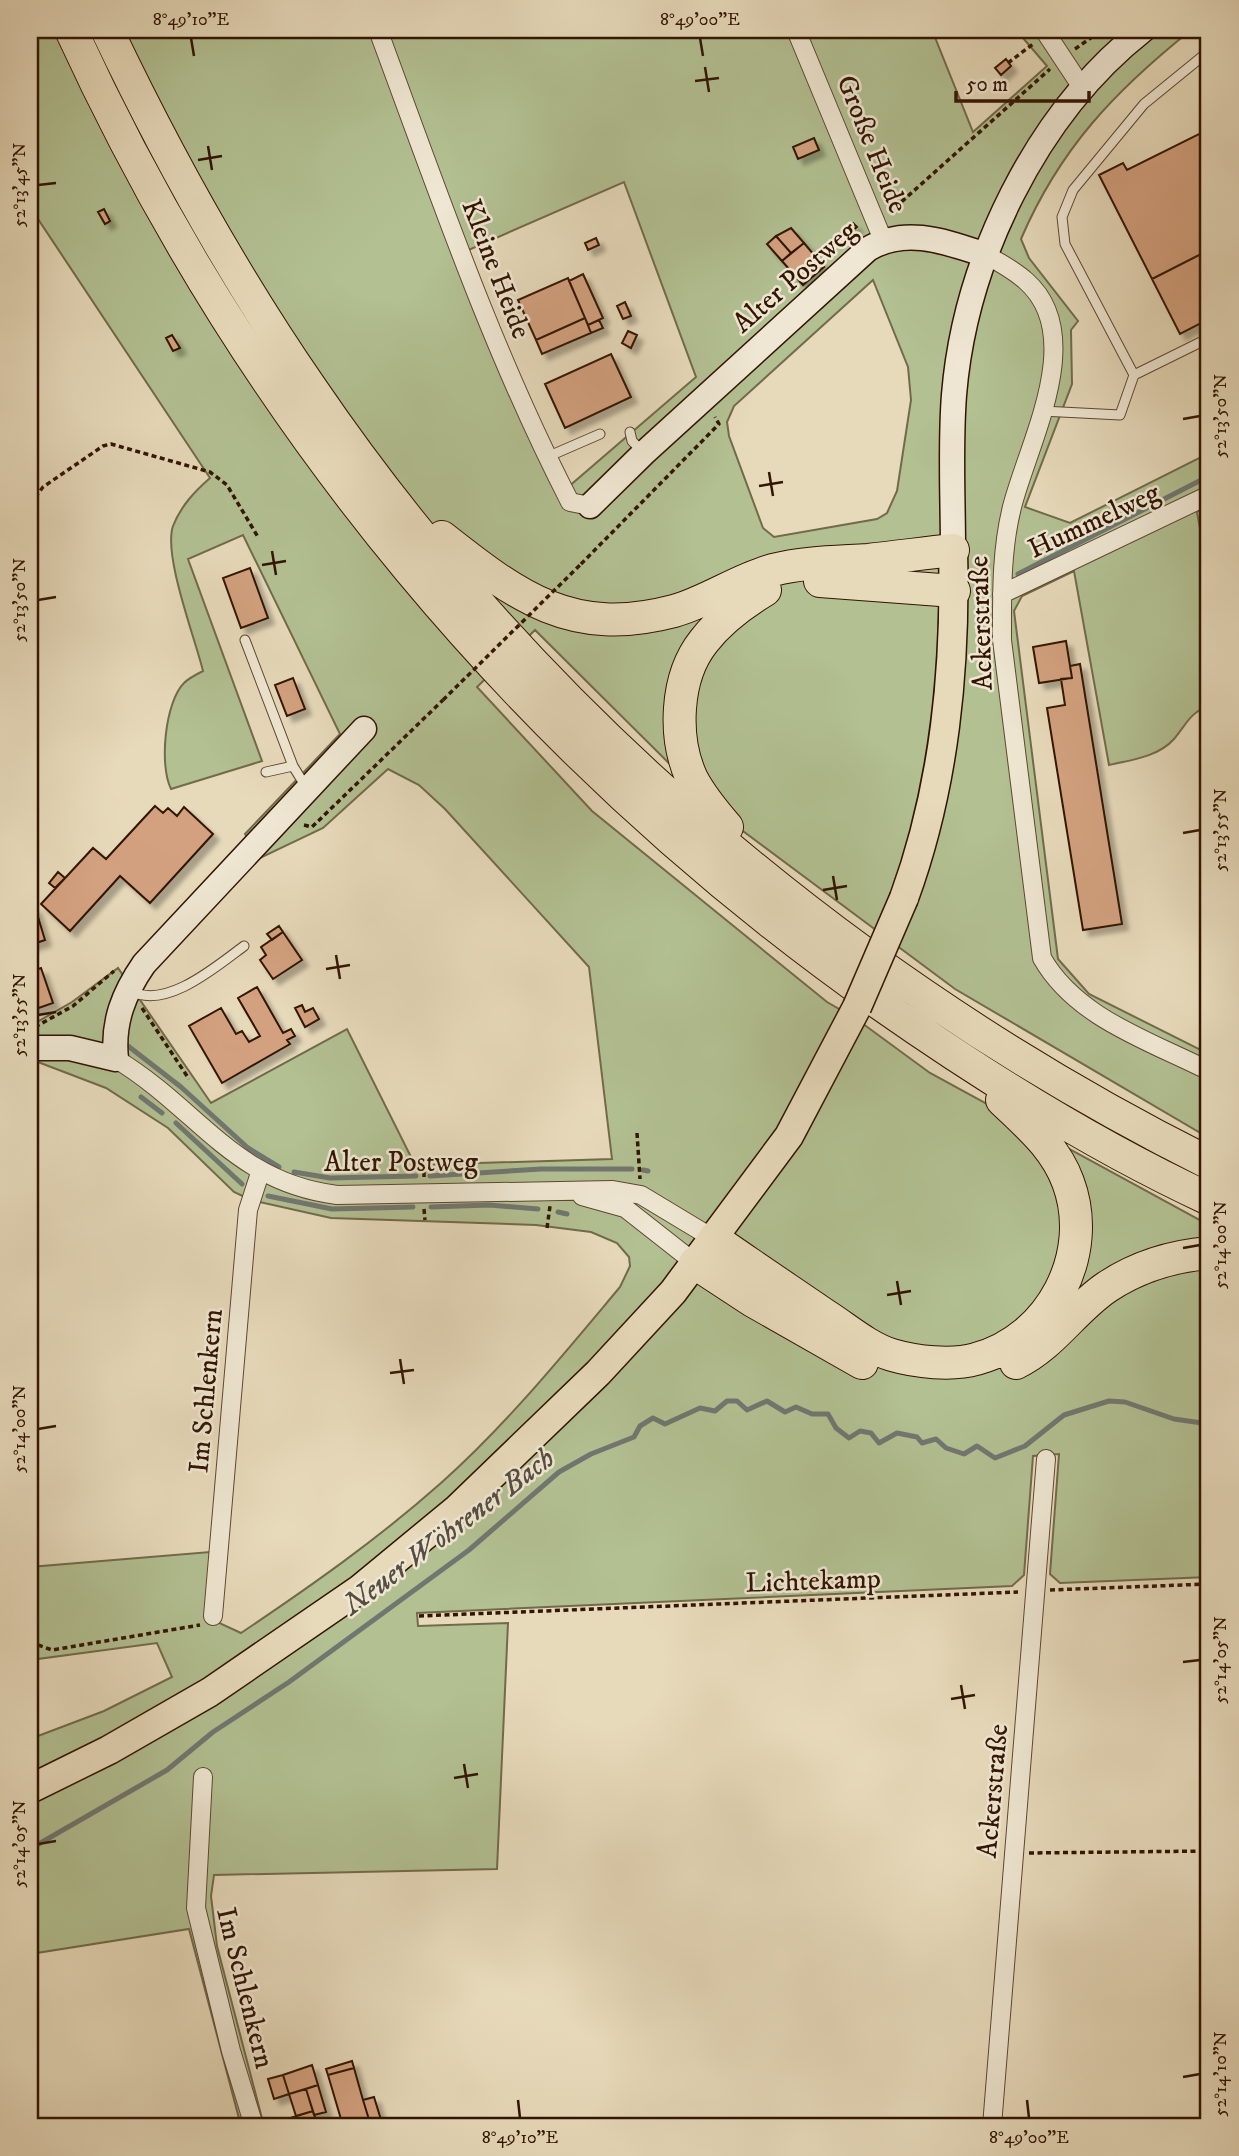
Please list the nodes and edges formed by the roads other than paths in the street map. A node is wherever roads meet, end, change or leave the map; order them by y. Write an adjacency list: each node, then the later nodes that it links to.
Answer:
1 (71, 30): 35 (highway)
2 (107, 30): 19 (highway)
3 (378, 30): 17 (street, Kleine Heide)
4 (796, 30): 9 (street, Große Heide)
5 (1141, 30): 8 (street)
6 (1045, 32): 8 (street)
7 (1209, 51): 12 (lane)
8 (1083, 89): 10 (street)
9 (880, 231): 10 (street, Alter Postweg); 16 (street, Alter Postweg)
10 (986, 254): 13 (street, Ackerstraße); 22 (street)
11 (1209, 338): 12 (lane)
12 (1134, 375): 13 (lane)
13 (1042, 411): 24 (street, Ackerstraße)
14 (630, 432): 16 (lane)
15 (600, 434): 17 (lane)
16 (643, 453): 20 (street, Alter Postweg)
17 (547, 457): 20 (street, Kleine Heide)
18 (1206, 497): 21 (lane); 24 (street, Hummelweg)
19 (393, 499): 22 (highway); 30 (highway)
20 (590, 506)
21 (1209, 536)
22 (953, 550): 23 (main road)
23 (954, 591): 30 (highway); 41 (main road, bridge)
24 (1002, 594): 36 (street, Ackerstraße)
25 (245, 640): 27 (lane)
26 (364, 729): 29 (street)
27 (293, 766): 28 (lane); 29 (lane)
28 (266, 772)
29 (310, 790): 32 (street)
30 (777, 886): 37 (highway)
31 (244, 946): 32 (lane)
32 (128, 987): 34 (street)
33 (30, 1048): 34 (street, Alter Postweg)
34 (116, 1059): 38 (street, Alter Postweg)
35 (961, 1060): 40 (highway); 41 (highway)
36 (1209, 1071)
37 (1209, 1163)
38 (260, 1173): 39 (street, Alter Postweg); 44 (street, Im Schlenkern)
39 (562, 1191): 41 (street, Alter Postweg); 41 (street, Alter Postweg)
40 (1209, 1199)
41 (704, 1251): 42 (highway); 46 (main road)
42 (1209, 1253)
43 (1046, 1459): 48 (street, Ackerstraße)
44 (214, 1616)
45 (203, 1777): 47 (street, Im Schlenkern)
46 (30, 1789)
47 (254, 2126)
48 (992, 2126)

